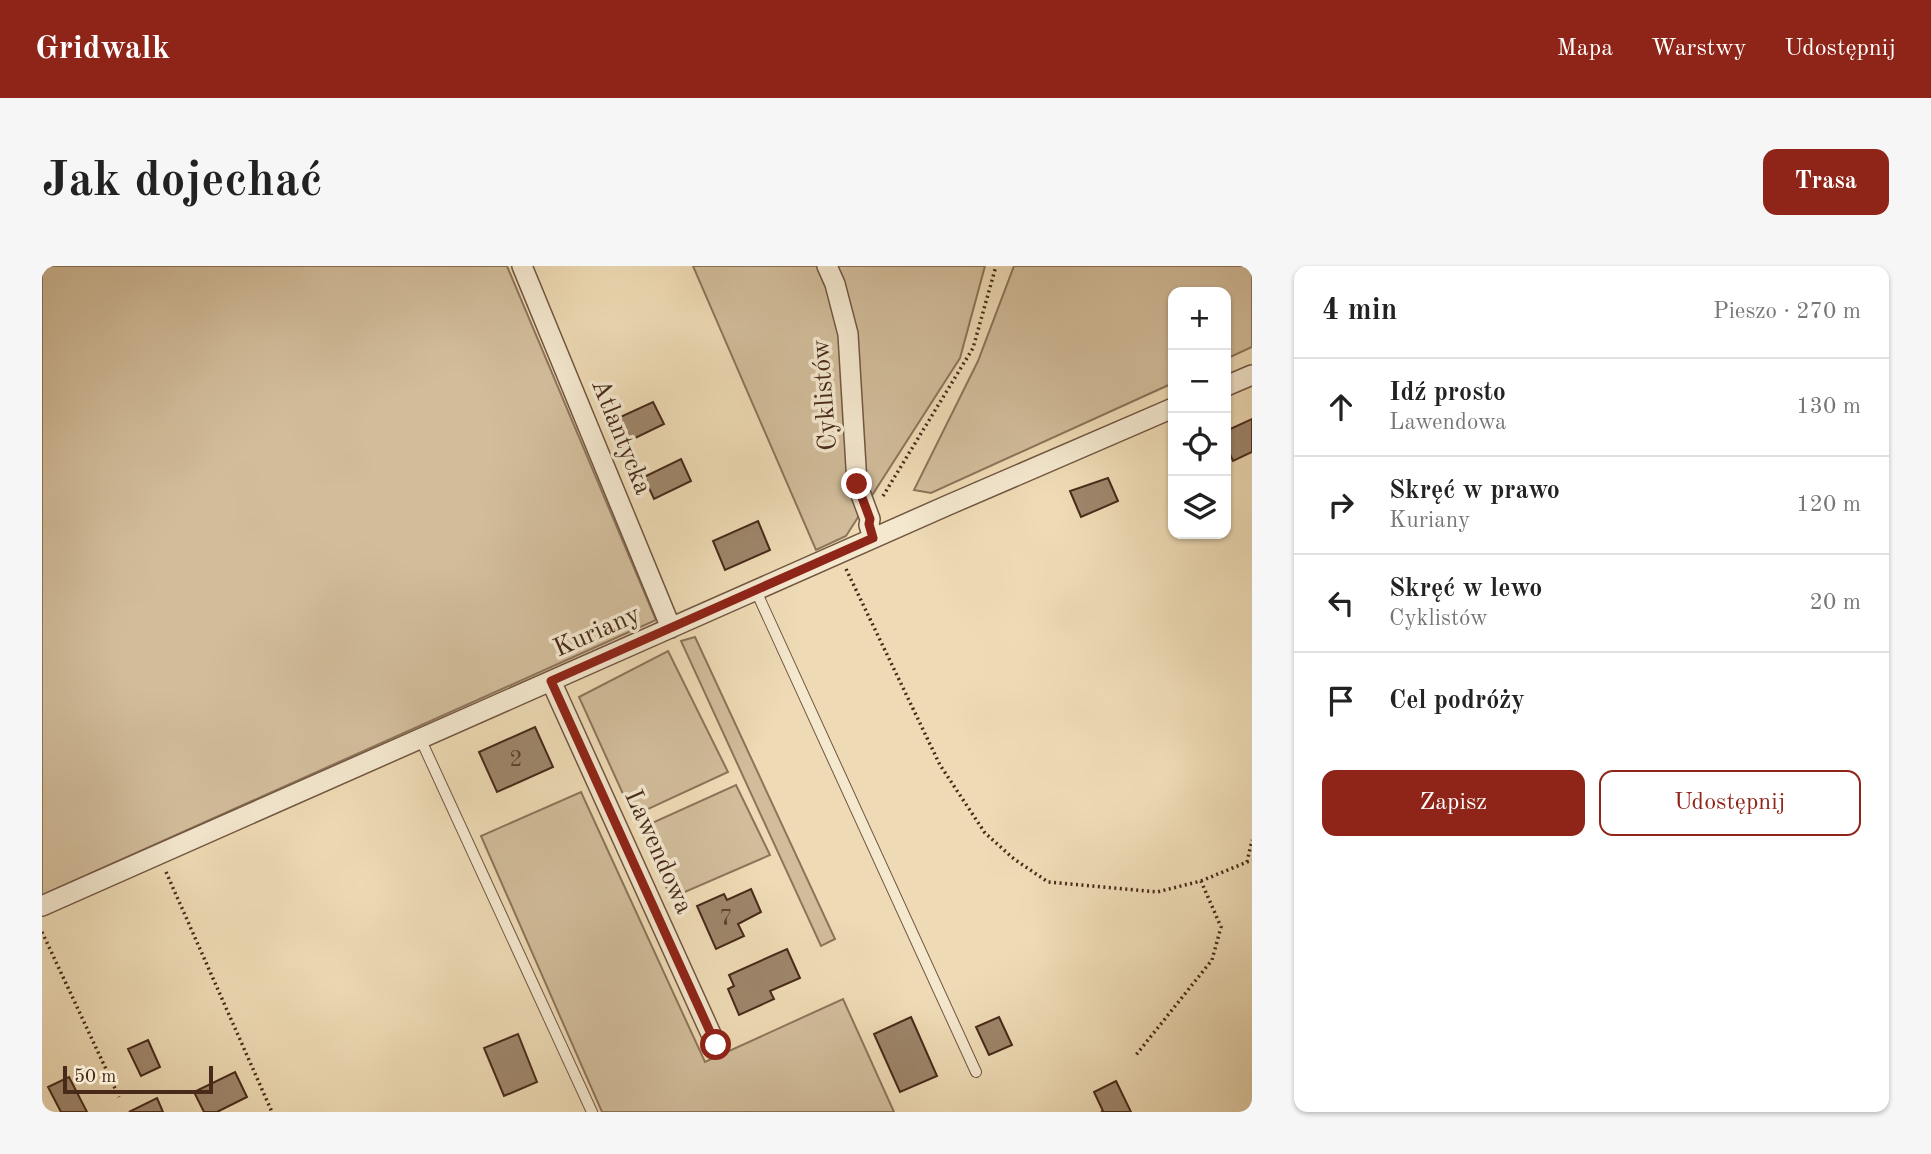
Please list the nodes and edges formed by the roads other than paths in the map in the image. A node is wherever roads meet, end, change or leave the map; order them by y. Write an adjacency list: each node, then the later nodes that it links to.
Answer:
1 (522, 266): 8 (street, Atlantycka)
2 (827, 266): 6 (street, Cyklistów)
3 (1252, 374): 4 (street)
4 (1231, 384)
5 (1168, 410): 6 (street, Kuriany)
6 (871, 529): 7 (street, Kuriany)
7 (756, 591): 8 (street, Kuriany); 13 (lane)
8 (671, 628): 9 (street, Kuriany)
9 (551, 681): 10 (street, Kuriany); 12 (street, Lawendowa)
10 (420, 738): 11 (street, Kuriany); 14 (lane)
11 (42, 906)
12 (716, 1045)
13 (976, 1072)
14 (592, 1112)

